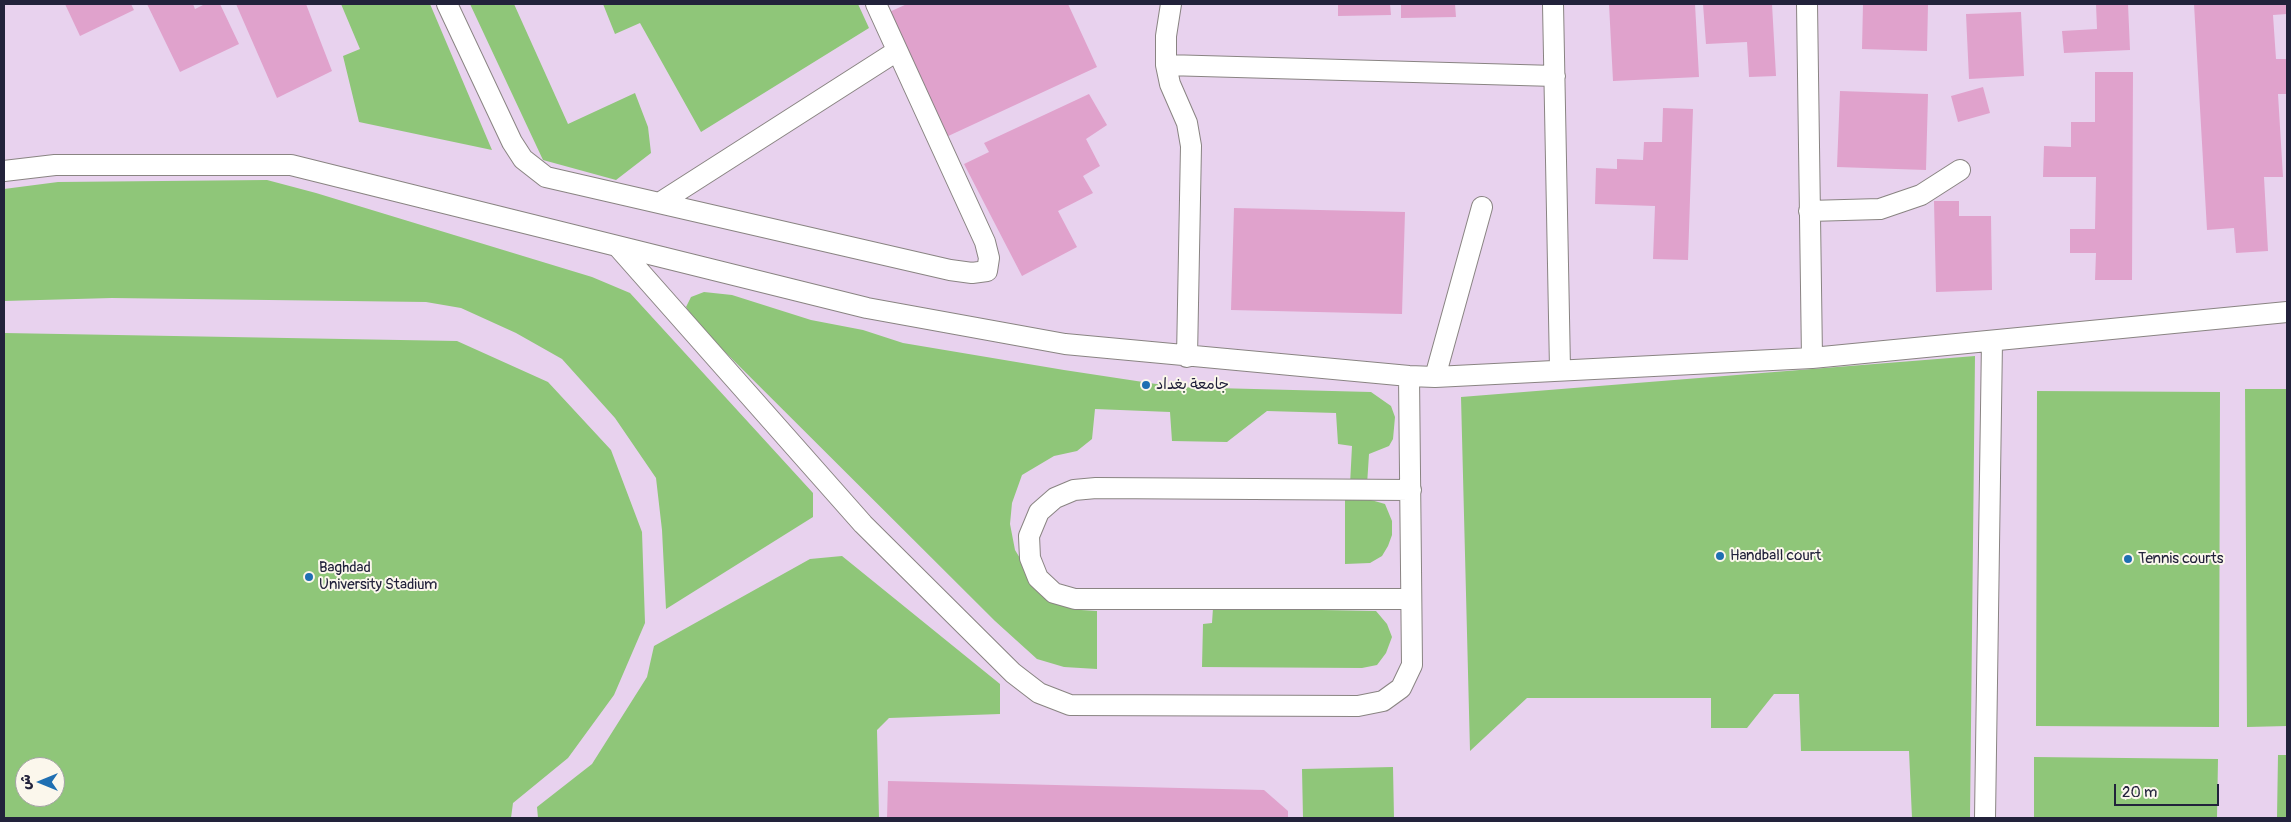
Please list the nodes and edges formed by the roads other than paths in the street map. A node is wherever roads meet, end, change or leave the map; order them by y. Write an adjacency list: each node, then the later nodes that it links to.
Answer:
1 (447, 4): 11 (lane)
2 (876, 4): 6 (lane)
3 (1171, 4): 7 (lane)
4 (1553, 4): 8 (lane)
5 (1807, 4): 13 (lane)
6 (897, 51): 11 (lane); 11 (lane)
7 (1166, 65): 8 (lane); 17 (lane)
8 (1556, 76): 19 (lane)
9 (1960, 170): 13 (lane)
10 (4, 171): 14 (lane)
11 (660, 202)
12 (1482, 207): 21 (lane)
13 (1809, 211): 18 (lane)
14 (618, 247): 17 (lane); 23 (lane)
15 (2287, 312): 16 (lane)
16 (1992, 341): 18 (lane); 24 (lane)
17 (1187, 357): 20 (lane)
18 (1812, 358): 19 (lane)
19 (1560, 369): 21 (lane)
20 (1409, 376): 21 (lane); 22 (lane)
21 (1434, 377)
22 (1411, 490): 23 (lane); 23 (lane)
23 (1411, 599)
24 (1985, 818)

